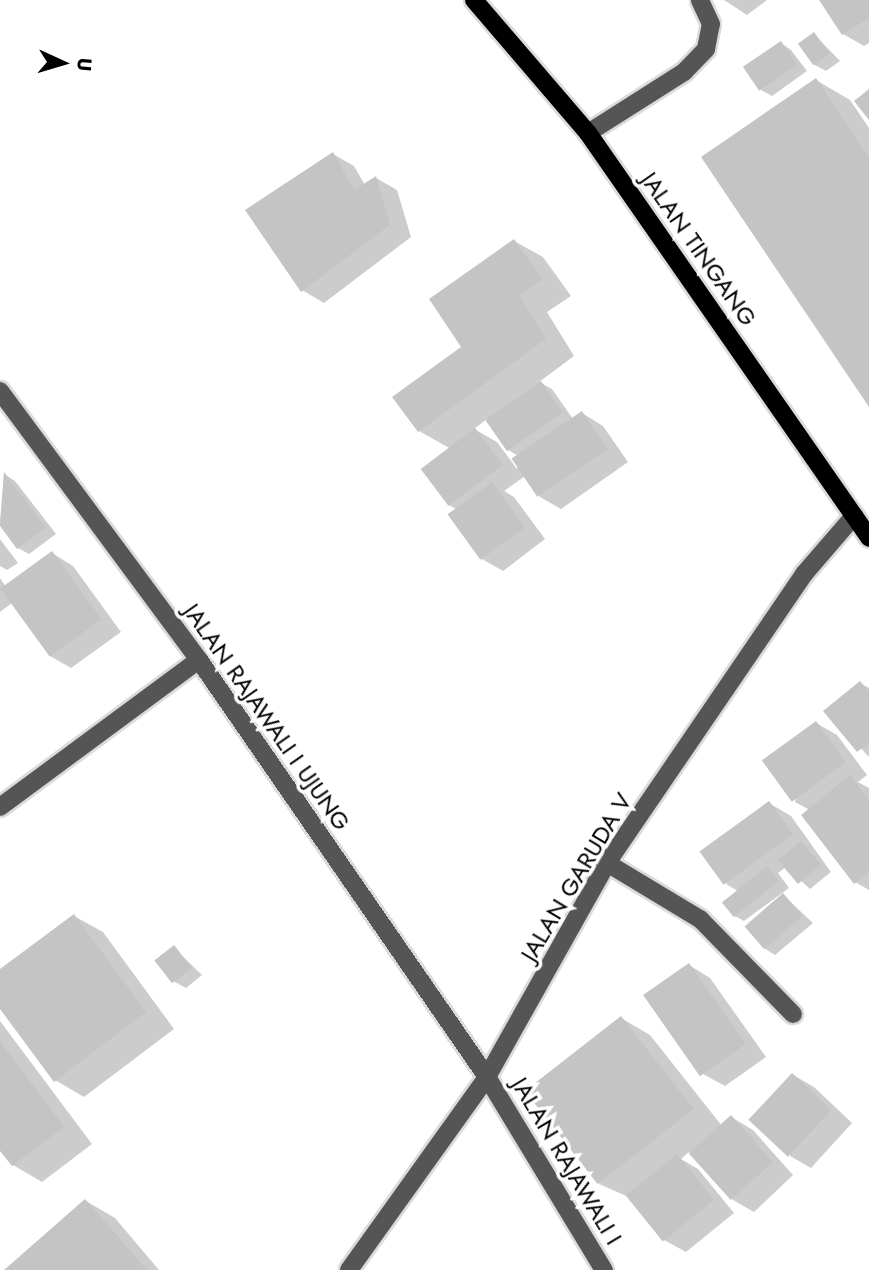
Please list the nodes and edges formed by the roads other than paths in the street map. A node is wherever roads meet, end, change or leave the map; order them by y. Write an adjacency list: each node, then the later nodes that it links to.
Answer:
1 (474, 0): 3 (main road, JALAN TINGANG)
2 (699, 0): 3 (street)
3 (589, 133): 5 (main road, JALAN TINGANG)
4 (0, 391): 7 (street, JALAN RAJAWALI I UJUNG)
5 (854, 516): 6 (main road, JALAN TINGANG); 9 (street, JALAN GARUDA V)
6 (869, 538)
7 (199, 660): 8 (street); 11 (street, JALAN RAJAWALI I UJUNG)
8 (0, 807)
9 (607, 863): 10 (street); 11 (street, JALAN GARUDA V)
10 (793, 1014)
11 (487, 1077): 12 (street, JALAN GARUDA V); 13 (street, JALAN RAJAWALI I)
12 (349, 1270)
13 (604, 1270)

